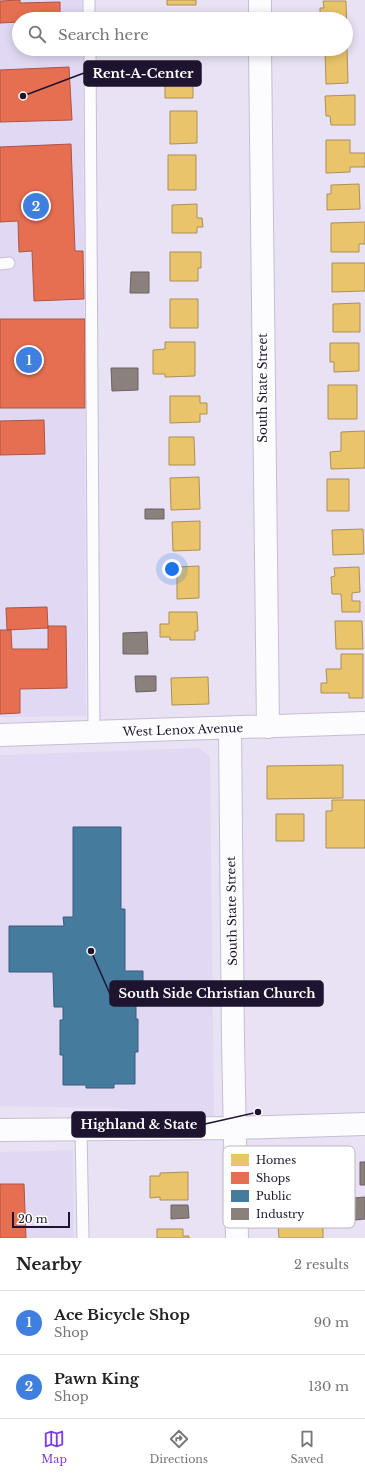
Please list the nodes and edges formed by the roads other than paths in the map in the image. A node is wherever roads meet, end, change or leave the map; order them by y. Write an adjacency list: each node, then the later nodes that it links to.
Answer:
1 (89, 0): 3 (lane)
2 (260, 0): 4 (street)
3 (90, 12)
4 (260, 12)
5 (90, 56): 10 (lane)
6 (260, 56): 8 (street, South State Street)
7 (365, 724): 8 (street, West Lenox Avenue)
8 (268, 727): 9 (street, West Lenox Avenue)
9 (230, 729): 10 (street, West Lenox Avenue); 13 (street, South State Street)
10 (94, 732): 11 (street, West Lenox Avenue)
11 (0, 735)
12 (365, 1124): 13 (street)
13 (235, 1128): 14 (street); 16 (street, South State Street)
14 (81, 1129): 15 (street); 18 (lane)
15 (0, 1130)
16 (235, 1146)
17 (237, 1228): 19 (street, South State Street)
18 (83, 1238)
19 (237, 1238)

